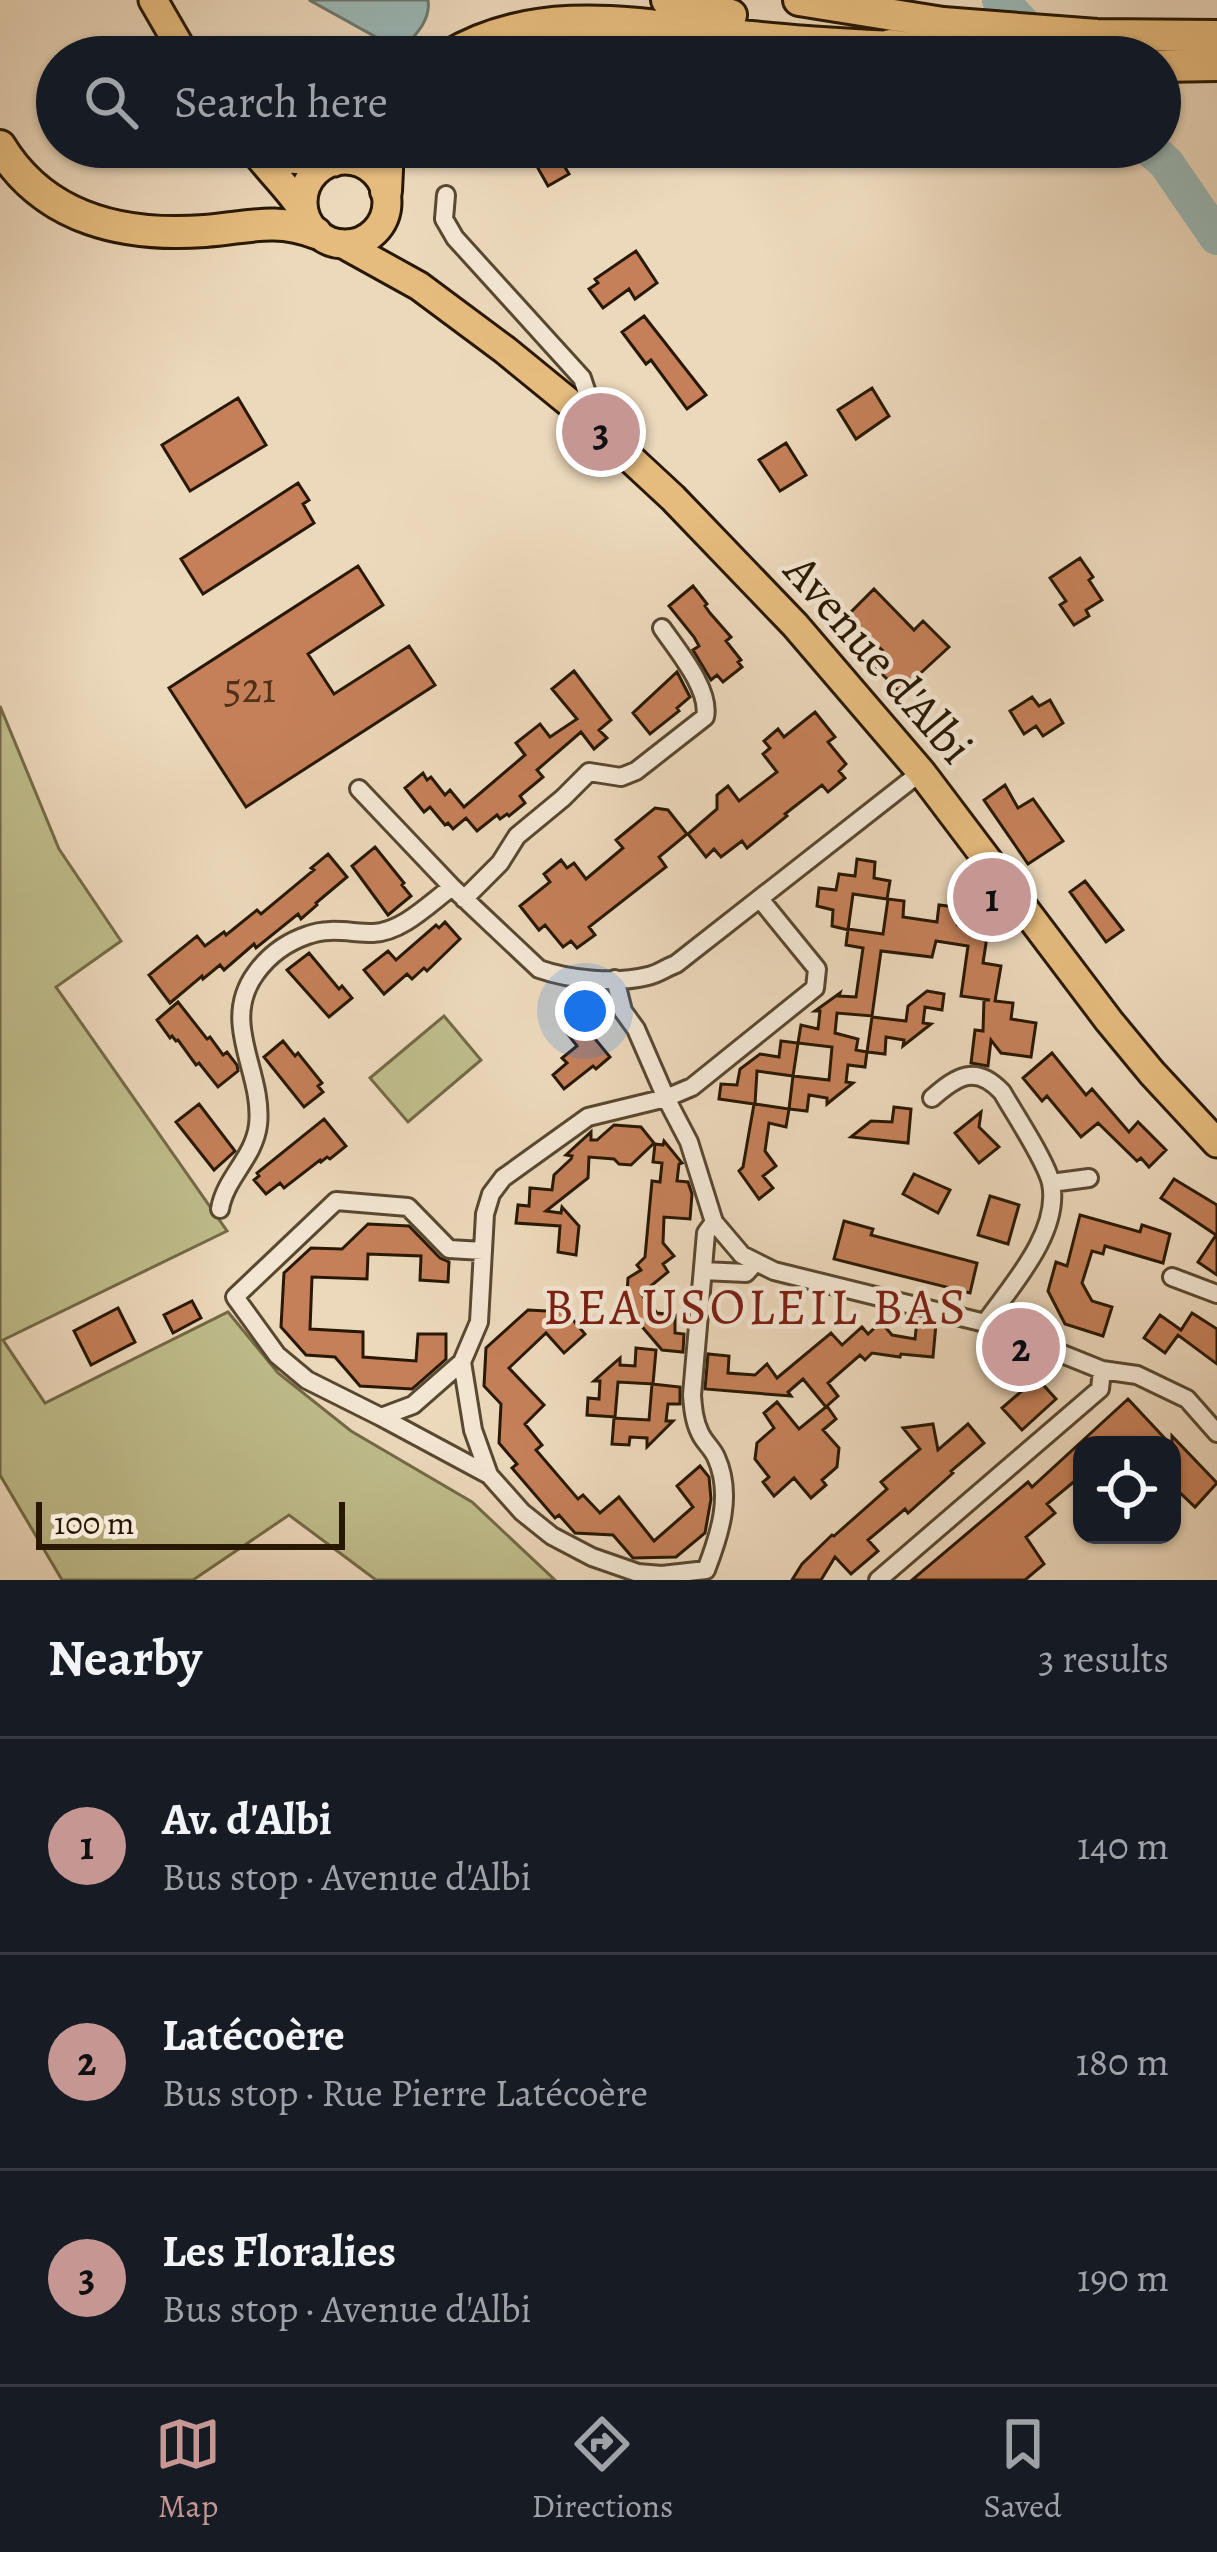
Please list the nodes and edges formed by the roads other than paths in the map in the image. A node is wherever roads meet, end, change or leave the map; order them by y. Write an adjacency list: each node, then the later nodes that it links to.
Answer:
1 (153, 0): 4 (main road)
2 (667, 0): 7 (highway)
3 (799, 0): 8 (highway)
4 (174, 36)
5 (477, 36): 6 (highway)
6 (739, 36)
7 (828, 36)
8 (1217, 36)
9 (1217, 65): 10 (highway)
10 (1181, 66)
11 (0, 146): 18 (highway)
12 (269, 168): 18 (main road)
13 (322, 168): 18 (main road)
14 (366, 168): 17 (main road)
15 (388, 168): 17 (highway)
16 (446, 195): 20 (street)
17 (387, 198): 18 (main road); 19 (main road, Avenue d'Albi)
18 (322, 230): 19 (main road, Avenue d'Albi)
19 (418, 286): 20 (main road, Avenue d'Albi)
20 (577, 408): 22 (main road, Avenue d'Albi)
21 (662, 628): 24 (street)
22 (921, 772): 25 (street); 29 (main road, Avenue d'Albi)
23 (359, 789): 24 (street)
24 (458, 893): 26 (street); 32 (street)
25 (760, 899): 26 (street); 27 (street)
26 (615, 979): 27 (street)
27 (666, 1098): 33 (street); 34 (street)
28 (932, 1098): 31 (street)
29 (1217, 1143)
30 (1089, 1178): 31 (street)
31 (1051, 1183): 41 (street)
32 (220, 1209)
33 (714, 1222): 35 (street); 36 (street)
34 (483, 1251): 40 (street); 42 (street)
35 (755, 1263): 36 (street); 41 (street)
36 (703, 1271): 47 (street)
37 (226, 1275): 40 (street)
38 (1172, 1277): 39 (street)
39 (1217, 1294)
40 (235, 1297): 44 (street)
41 (985, 1323): 43 (street)
42 (462, 1362): 44 (street); 46 (street)
43 (1102, 1370): 45 (street); 48 (street)
44 (381, 1417): 46 (street)
45 (1217, 1433)
46 (490, 1475): 47 (street)
47 (709, 1575)
48 (878, 1580)

